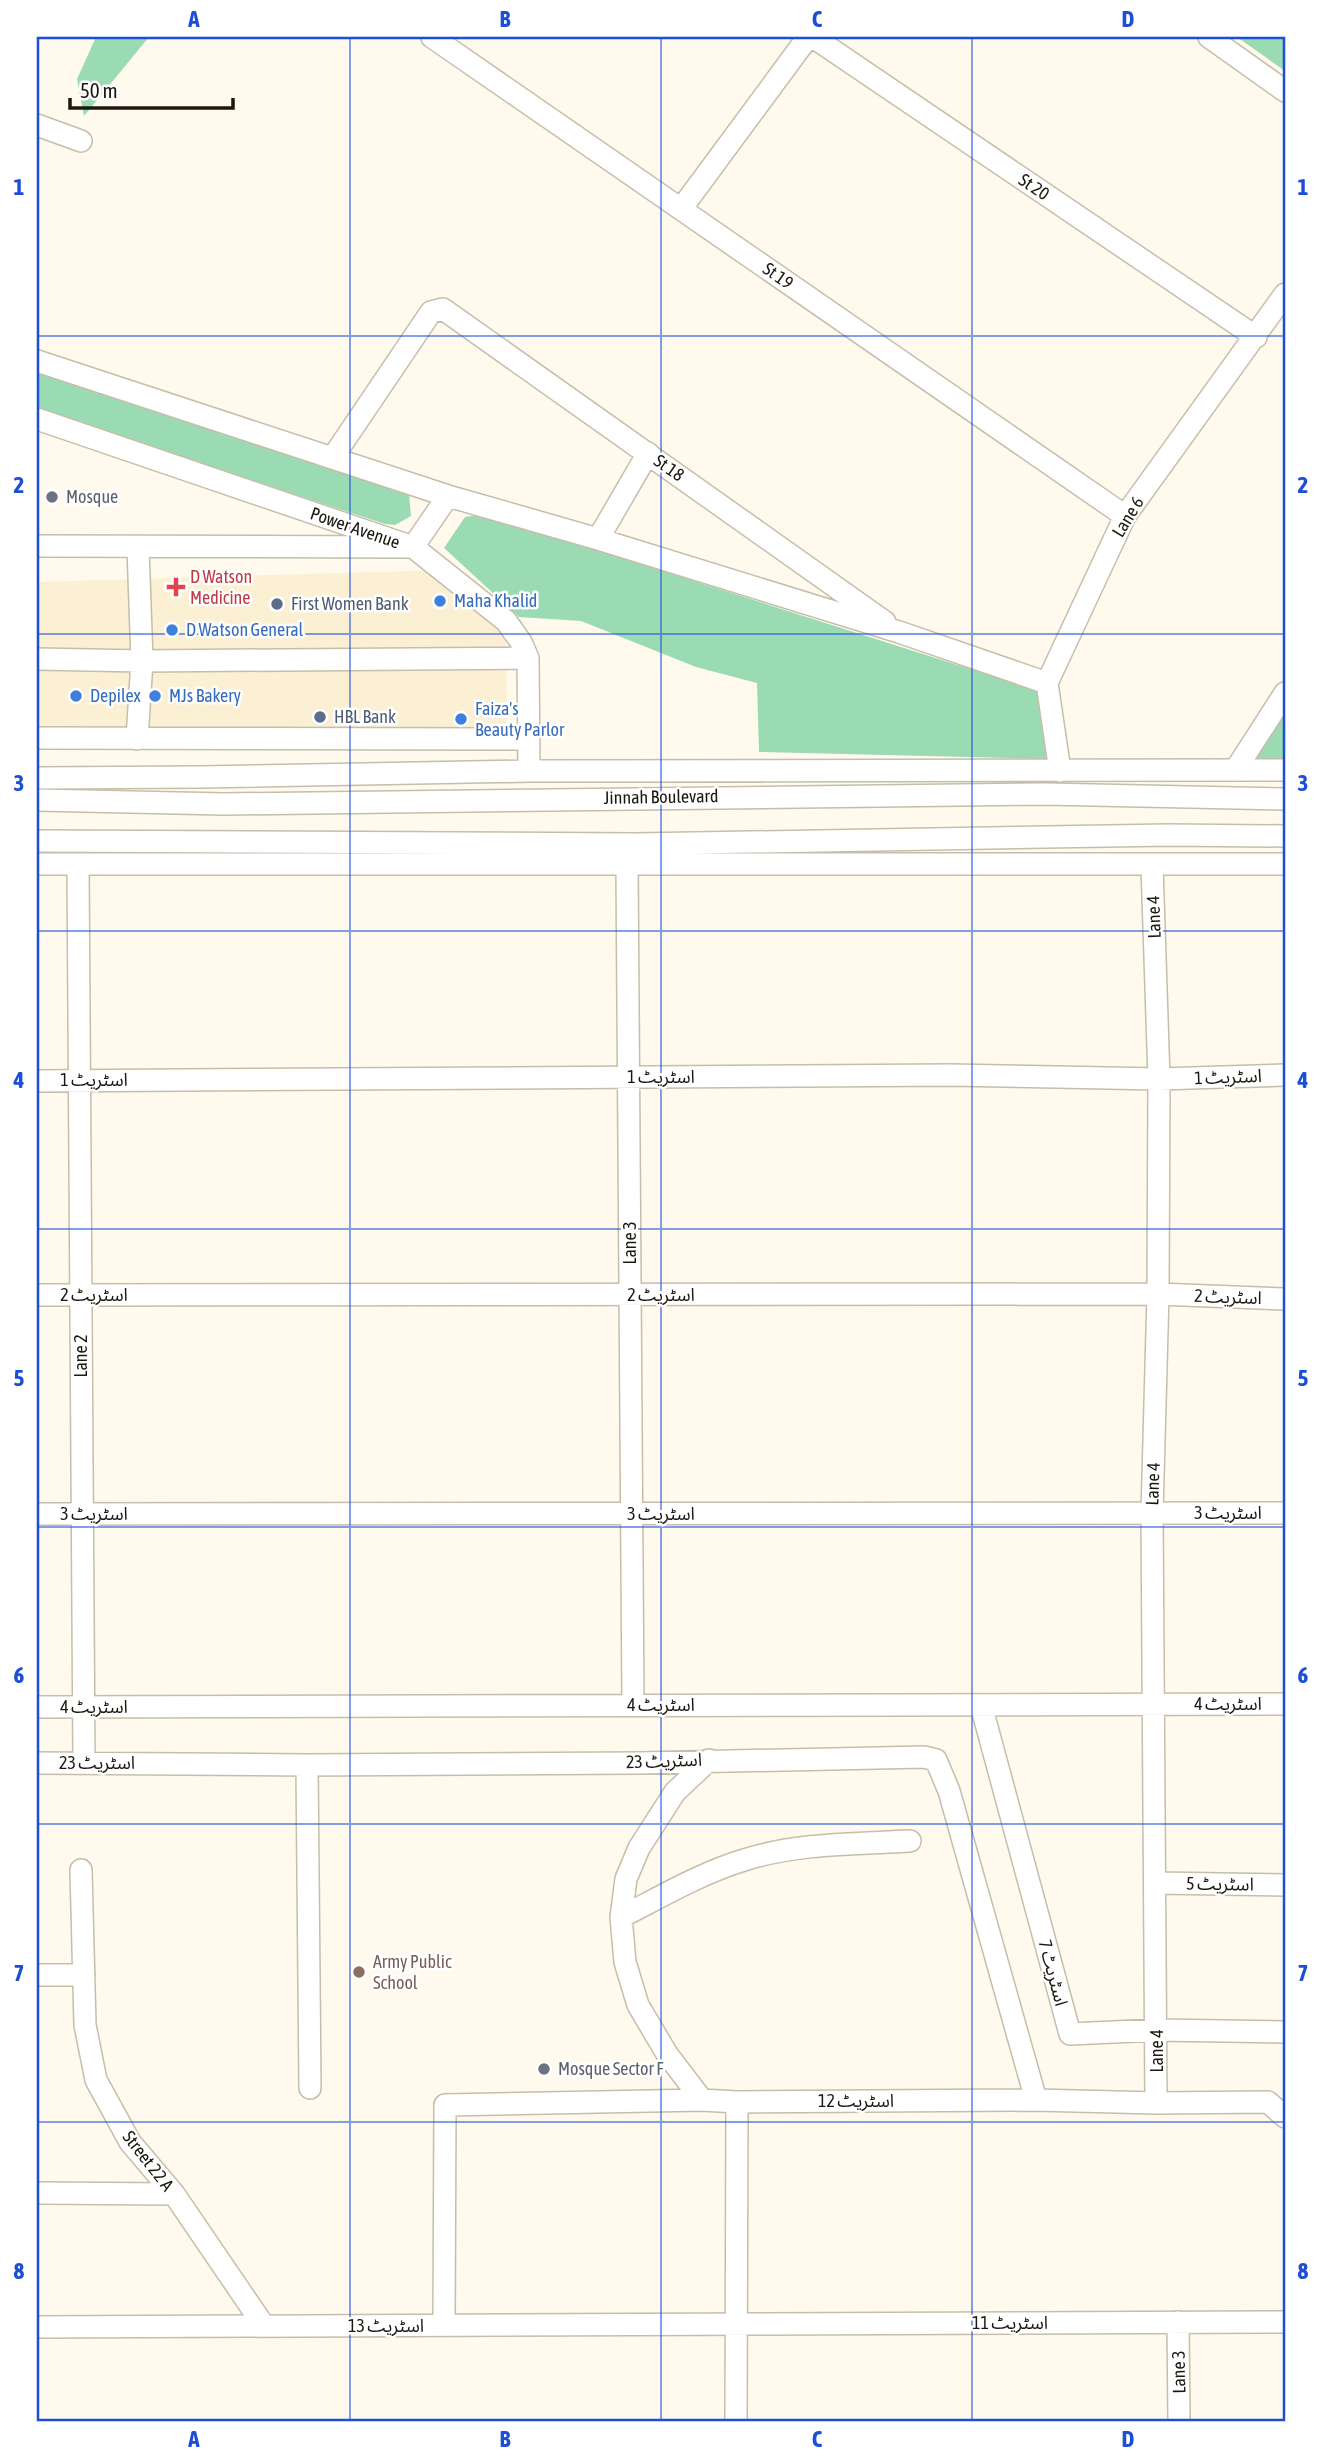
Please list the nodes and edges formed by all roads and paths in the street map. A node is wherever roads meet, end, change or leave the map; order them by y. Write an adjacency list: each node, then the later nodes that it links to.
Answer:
1 (432, 37): 7 (street, St 19)
2 (811, 37): 7 (street); 9 (street, St 20)
3 (1209, 37): 4 (street)
4 (1285, 91)
5 (37, 125): 6 (street)
6 (81, 141)
7 (681, 209): 15 (street, St 19)
8 (1285, 294): 9 (street, Lane 6)
9 (1256, 337): 15 (street, Lane 6)
10 (37, 361): 13 (street)
11 (37, 419): 18 (street, Power Avenue)
12 (648, 453): 13 (street, St 18); 16 (street); 20 (street, St 18)
13 (333, 457): 14 (street)
14 (448, 496): 16 (street); 18 (street)
15 (1125, 516): 24 (street, Lane 6)
16 (598, 539): 20 (street)
17 (37, 546): 19 (street)
18 (413, 547): 19 (street); 21 (street, Power Avenue)
19 (138, 548): 23 (street)
20 (899, 632): 24 (street)
21 (528, 658): 23 (street); 28 (street, Power Avenue)
22 (37, 659): 23 (street)
23 (142, 661): 27 (street)
24 (1047, 683): 32 (street)
25 (1285, 693): 29 (street)
26 (37, 738): 27 (street)
27 (137, 739): 28 (street)
28 (529, 739): 31 (street, Power Avenue)
29 (1236, 769): 30 (street); 32 (street)
30 (1285, 770)
31 (529, 771): 32 (street); 33 (street)
32 (1059, 771)
33 (37, 778)
34 (1285, 799): 35 (street, Jinnah Boulevard)
35 (37, 800)
36 (1285, 836): 37 (street)
37 (37, 841)
38 (37, 864): 39 (street)
39 (78, 864): 41 (street); 46 (street, Lane 2)
40 (1285, 864): 42 (street)
41 (627, 865): 42 (street); 44 (street, Lane 3)
42 (1152, 866): 45 (street, Lane 4)
43 (1285, 1075): 45 (street, اسٹریٹ 1)
44 (628, 1077): 45 (street, اسٹریٹ 1); 46 (street, اسٹریٹ 1); 51 (street, Lane 3)
45 (1159, 1079): 48 (street, Lane 4)
46 (79, 1080): 47 (street, اسٹریٹ 1); 50 (street, Lane 2)
47 (37, 1081)
48 (1158, 1294): 51 (street, اسٹریٹ 2); 52 (street, اسٹریٹ 2); 53 (street, Lane 4)
49 (37, 1295): 50 (street, اسٹریٹ 2)
50 (81, 1295): 51 (street, اسٹریٹ 2); 56 (street, Lane 2)
51 (630, 1295): 57 (street, Lane 3)
52 (1285, 1299)
53 (1152, 1513): 54 (street, اسٹریٹ 3); 57 (street, اسٹریٹ 3); 58 (street, Lane 4)
54 (1285, 1513)
55 (37, 1514): 56 (street, اسٹریٹ 3)
56 (82, 1514): 57 (street, اسٹریٹ 3); 63 (street, Lane 2)
57 (632, 1514): 61 (street, Lane 3)
58 (1152, 1704): 59 (street, اسٹریٹ 4); 60 (street, اسٹریٹ 4); 70 (street, Lane 4)
59 (1285, 1704)
60 (981, 1705): 61 (street, اسٹریٹ 4); 75 (street, اسٹریٹ 7)
61 (633, 1706): 63 (street, اسٹریٹ 4)
62 (37, 1707): 63 (street, اسٹریٹ 4)
63 (83, 1707): 66 (street, Lane 2)
64 (709, 1760): 67 (street, اسٹریٹ 23); 72 (street); 79 (street, اسٹریٹ 23)
65 (37, 1763): 66 (street, اسٹریٹ 23)
66 (83, 1763): 67 (street, اسٹریٹ 23)
67 (307, 1765): 77 (street)
68 (910, 1841): 72 (street)
69 (81, 1870): 74 (street, Street 22 A)
70 (1154, 1883): 71 (street, اسٹریٹ 5); 75 (street, Lane 4)
71 (1285, 1885)
72 (621, 1917): 78 (street)
73 (37, 1975): 74 (street)
74 (84, 1975): 84 (street, Street 22 A)
75 (1157, 2030): 76 (street, اسٹریٹ 7); 81 (street, Lane 4)
76 (1285, 2032)
77 (310, 2088)
78 (702, 2100): 80 (street, اسٹریٹ 12); 88 (street, اسٹریٹ 12)
79 (1036, 2100): 80 (street, اسٹریٹ 12); 81 (street, اسٹریٹ 12)
80 (737, 2102): 87 (street)
81 (1156, 2103): 82 (street, اسٹریٹ 12)
82 (1285, 2117)
83 (37, 2193): 84 (street)
84 (174, 2194): 89 (street, Street 22 A)
85 (1178, 2322): 86 (street, اسٹریٹ 11); 87 (street, اسٹریٹ 11); 92 (street, Lane 3)
86 (1285, 2322)
87 (736, 2324): 88 (street, اسٹریٹ 13); 91 (street)
88 (444, 2325): 89 (street, اسٹریٹ 13)
89 (264, 2326): 90 (street, اسٹریٹ 13)
90 (37, 2327)
91 (736, 2421)
92 (1179, 2421)

